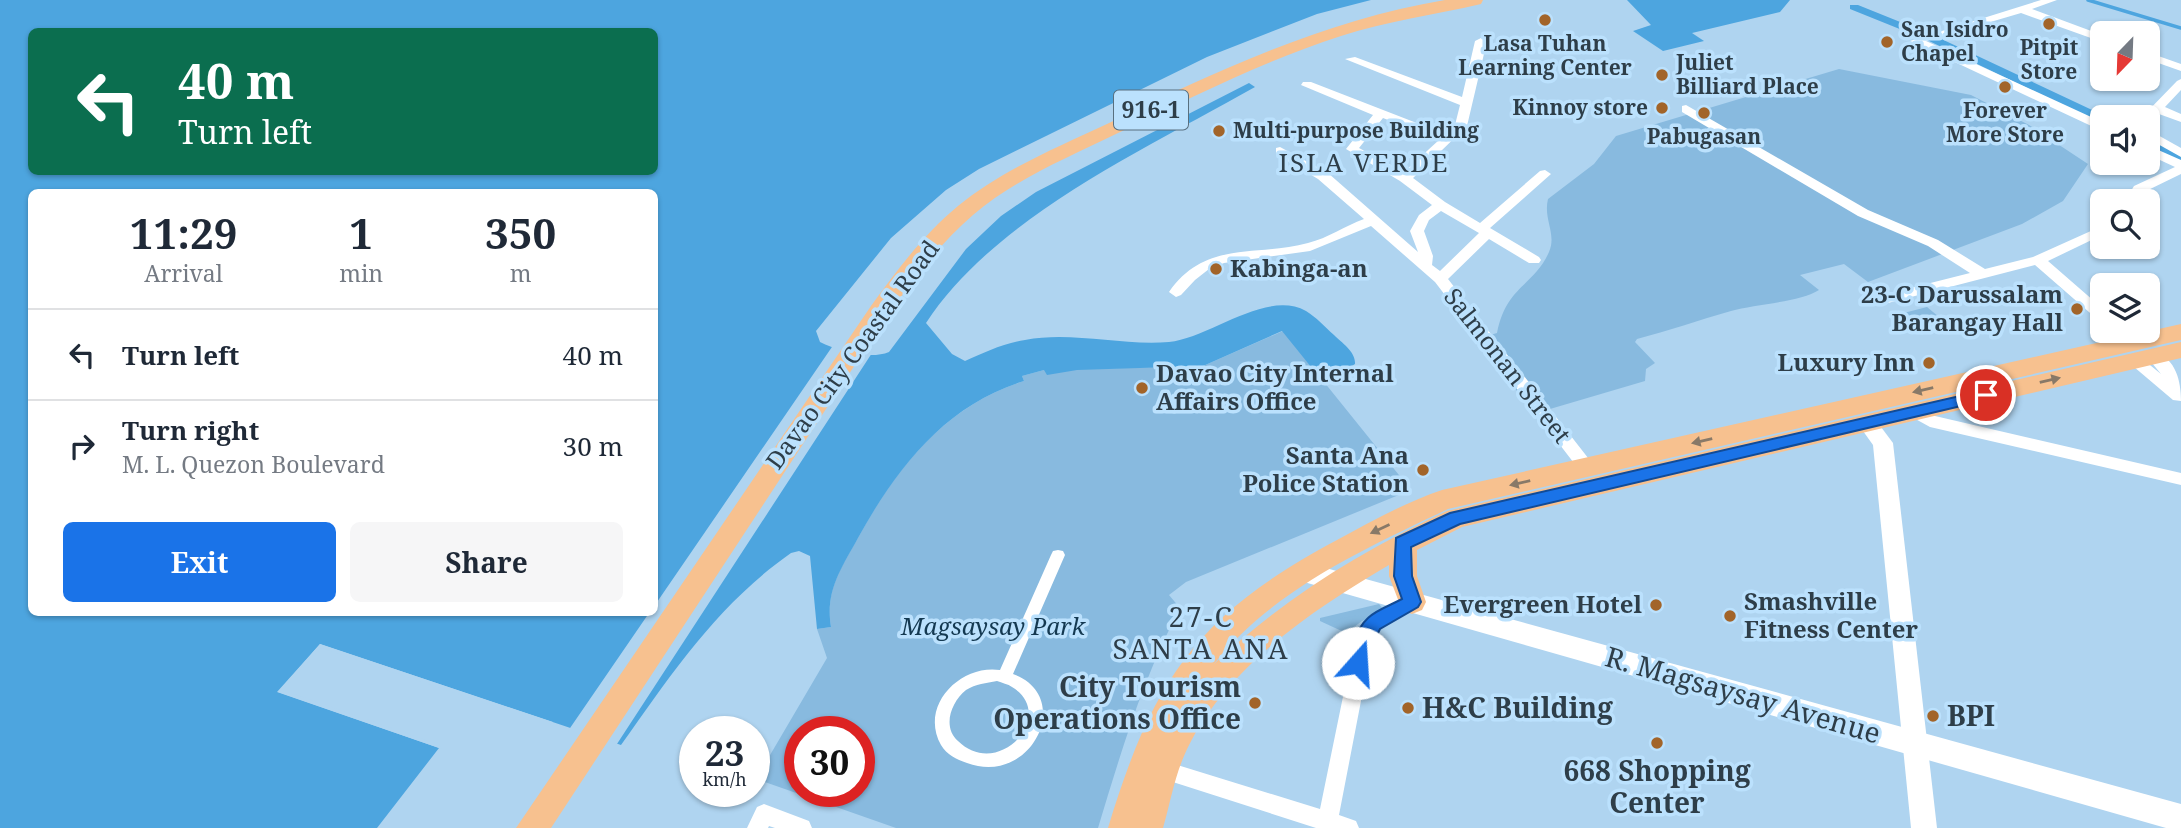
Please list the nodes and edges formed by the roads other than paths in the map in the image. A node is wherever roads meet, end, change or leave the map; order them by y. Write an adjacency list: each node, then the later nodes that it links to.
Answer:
1 (1475, 0): 59 (main road, Davao City Coastal Road / 916-1)
2 (2052, 0): 3 (street)
3 (2024, 10): 4 (street); 17 (street)
4 (2090, 35)
5 (1481, 41): 11 (street)
6 (1351, 59): 11 (street)
7 (2160, 60): 8 (street)
8 (2181, 68)
9 (2181, 83): 12 (street)
10 (1307, 85): 15 (street)
11 (1466, 103): 18 (street)
12 (2160, 107)
13 (1686, 109): 34 (street)
14 (2160, 110): 16 (street)
15 (1379, 115): 18 (street); 25 (street)
16 (2181, 118)
17 (2090, 121)
18 (1447, 139): 25 (street)
19 (2160, 141): 21 (street)
20 (1280, 150): 28 (street, Salmonan Street)
21 (2181, 153)
22 (2160, 156): 23 (street)
23 (2181, 167): 26 (street)
24 (1545, 174): 29 (street)
25 (1405, 178): 27 (street)
26 (2139, 189)
27 (1440, 205): 29 (street); 33 (street)
28 (1371, 221): 33 (street, Salmonan Street); 36 (street)
29 (1484, 231): 31 (street); 35 (street)
30 (2090, 236): 32 (street)
31 (1534, 260)
32 (2038, 260): 34 (street); 38 (street)
33 (1426, 267): 35 (street, Salmonan Street)
34 (1981, 274): 37 (street)
35 (1440, 279): 45 (street, Salmonan Street)
36 (1176, 292)
37 (1884, 299)
38 (2090, 306)
39 (2181, 332): 40 (main road)
40 (2135, 348): 41 (main road); 42 (street); 43 (main road, one-way to 40); 45 (main road, one-way to 45)
41 (2181, 350)
42 (2180, 400)
43 (1916, 412): 44 (main road); 46 (street)
44 (1868, 424): 47 (main road); 54 (street)
45 (1586, 467): 47 (main road, one-way to 47)
46 (2181, 479)
47 (1449, 509): 48 (main road); 50 (main road, one-way to 50)
48 (1403, 543): 51 (main road); 52 (main road)
49 (1058, 555): 53 (street)
50 (1304, 572): 51 (main road, R. Magsaysay Avenue); 55 (main road)
51 (1342, 582): 52 (main road, R. Magsaysay Avenue); 55 (main road)
52 (1412, 602): 54 (main road, R. Magsaysay Avenue); 58 (street)
53 (1004, 677): 53 (street)
54 (1915, 743): 56 (main road, R. Magsaysay Avenue); 64 (street)
55 (1153, 767): 58 (street); 61 (main road); 62 (main road)
56 (2181, 818)
57 (761, 821): 60 (street)
58 (1327, 825): 63 (street)
59 (532, 828)
60 (802, 828)
61 (1124, 828)
62 (1147, 828)
63 (1349, 828)
64 (1924, 828)

